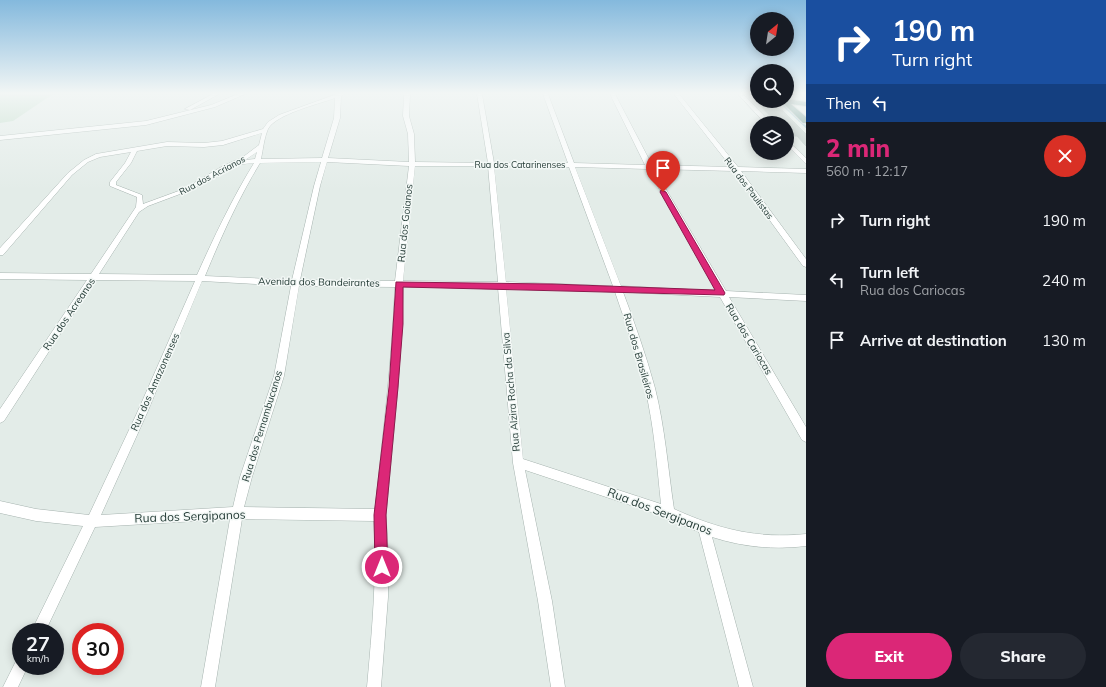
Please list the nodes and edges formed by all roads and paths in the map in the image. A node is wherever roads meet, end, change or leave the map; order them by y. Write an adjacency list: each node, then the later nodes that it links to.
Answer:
1 (116, 126): 10 (street)
2 (267, 126): 9 (street)
3 (335, 126): 15 (street, Rua dos Pernambucanos)
4 (409, 126): 18 (street, Rua dos Goianos)
5 (484, 126): 19 (street, Rua Alzira Rocha da Silva)
6 (557, 126): 20 (street, Rua dos Brasileiros)
7 (628, 126): 21 (street, Rua dos Cariocas)
8 (701, 126): 22 (street, Rua dos Paulistas)
9 (264, 130): 11 (street, Rua dos Amazonenses); 12 (street)
10 (0, 138)
11 (262, 145): 14 (street, Rua dos Amazonenses); 17 (street, Rua dos Acrianos)
12 (135, 149): 24 (street); 25 (street)
13 (794, 149): 16 (street)
14 (258, 160): 15 (street, Rua dos Catarinenses); 17 (street, Rua dos Catarinenses); 29 (street, Rua dos Amazonenses)
15 (325, 160): 18 (street, Rua dos Catarinenses); 30 (street, Rua dos Pernambucanos)
16 (806, 162)
17 (234, 163): 24 (street, Rua dos Acrianos)
18 (412, 164): 19 (street, Rua dos Catarinenses); 31 (street, Rua dos Goianos)
19 (491, 164): 20 (street, Rua dos Catarinenses); 32 (street, Rua Alzira Rocha da Silva)
20 (572, 165): 21 (street, Rua dos Catarinenses); 33 (street, Rua dos Brasileiros)
21 (648, 166): 22 (street, Rua dos Catarinenses); 34 (street, Rua dos Cariocas)
22 (734, 168): 23 (street, Rua dos Catarinenses); 26 (street, Rua dos Paulistas)
23 (806, 170)
24 (138, 210): 28 (street, Rua dos Acreanos)
25 (0, 253)
26 (806, 264)
27 (0, 276): 28 (street, Avenida dos Bandeirantes)
28 (94, 277): 29 (street, Avenida dos Bandeirantes); 36 (street, Rua dos Acreanos)
29 (199, 278): 30 (street, Avenida dos Bandeirantes); 43 (street, Rua dos Amazonenses)
30 (296, 283): 31 (street, Avenida dos Bandeirantes); 41 (street, Rua dos Pernambucanos)
31 (399, 284): 32 (street, Avenida dos Bandeirantes); 42 (street, Rua dos Goianos)
32 (502, 285): 33 (street, Avenida dos Bandeirantes); 38 (street, Rua Alzira Rocha da Silva)
33 (617, 289): 34 (street, Avenida dos Bandeirantes); 40 (street, Rua dos Brasileiros)
34 (721, 293): 35 (street, Avenida dos Bandeirantes); 37 (street, Rua dos Cariocas)
35 (806, 298)
36 (0, 418)
37 (806, 437)
38 (518, 463): 40 (street, Rua dos Sergipanos); 51 (street, Rua Alzira Rocha da Silva)
39 (0, 507): 43 (street, Rua dos Sergipanos)
40 (668, 511): 44 (street, Rua dos Sergipanos)
41 (237, 513): 42 (street, Rua dos Sergipanos); 43 (street, Rua dos Sergipanos); 49 (street, Rua dos Pernambucanos)
42 (380, 515): 50 (street, Rua dos Goianos)
43 (92, 521): 46 (street, Rua dos Amazonenses)
44 (704, 528): 45 (street, Rua dos Sergipanos); 52 (street)
45 (806, 540)
46 (42, 623)
47 (16, 675): 48 (street)
48 (10, 687)
49 (208, 687)
50 (374, 687)
51 (558, 687)
52 (746, 687)

